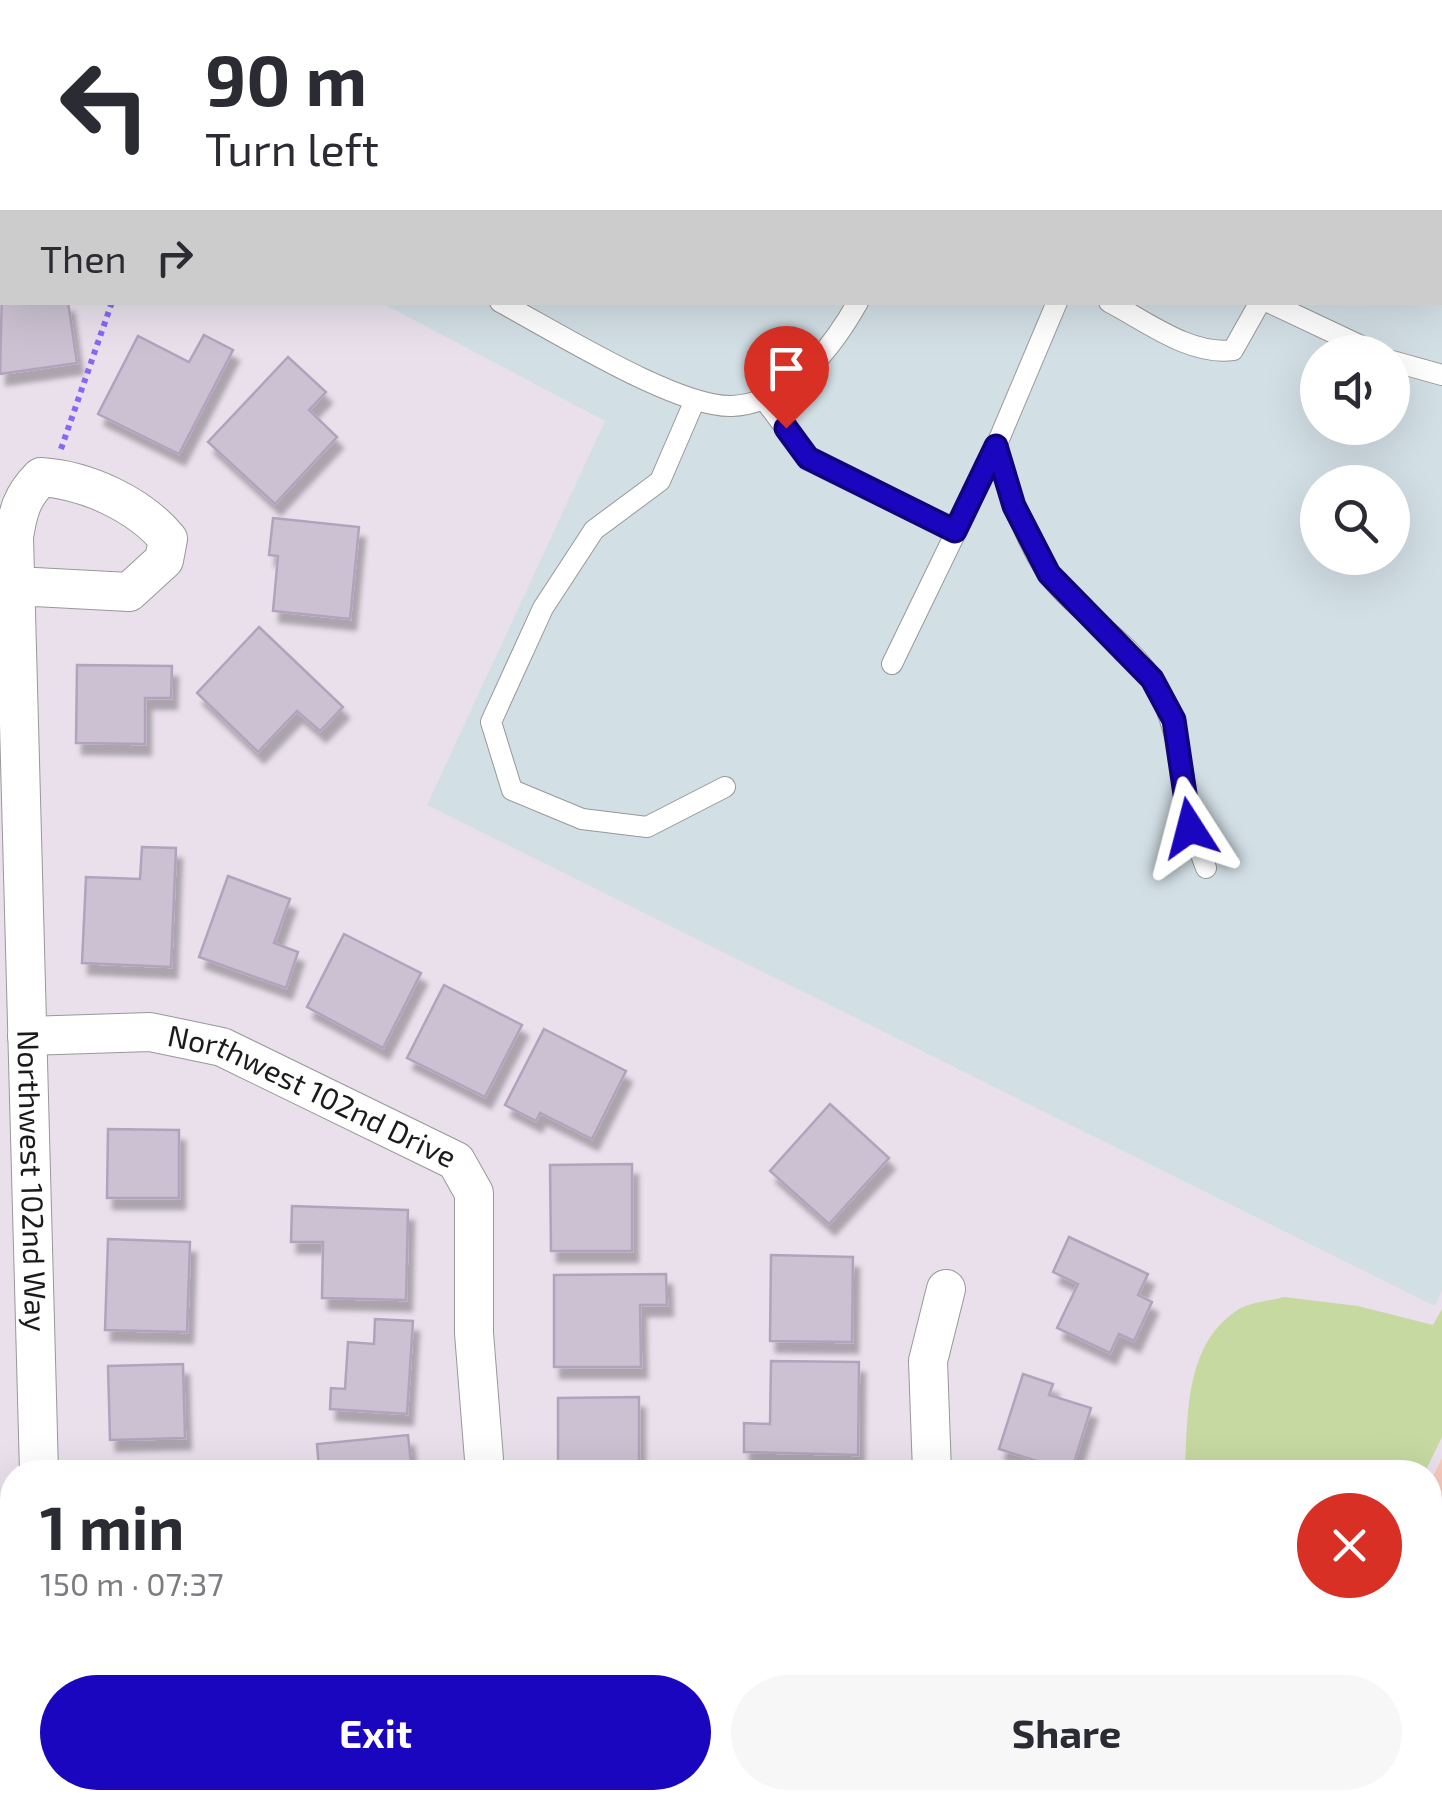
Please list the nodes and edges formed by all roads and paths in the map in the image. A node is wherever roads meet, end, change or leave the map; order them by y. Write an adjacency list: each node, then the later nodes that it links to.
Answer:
1 (111, 305): 14 (path)
2 (506, 305): 12 (lane)
3 (856, 305): 11 (lane)
4 (1056, 305): 13 (lane)
5 (1115, 305): 6 (lane)
6 (1258, 305)
7 (1274, 305): 8 (lane)
8 (1338, 335)
9 (1410, 365): 10 (lane)
10 (1442, 375)
11 (763, 398): 12 (lane); 15 (lane)
12 (695, 400): 18 (lane)
13 (996, 446): 15 (lane); 19 (lane)
14 (50, 478): 16 (street, Northwest 102nd Way); 16 (street)
15 (955, 531): 17 (lane)
16 (16, 586): 20 (street, Northwest 102nd Way)
17 (892, 664)
18 (725, 787)
19 (1206, 868)
20 (27, 1036): 22 (street, Northwest 102nd Way); 23 (street, Northwest 102nd Drive)
21 (946, 1288): 24 (street)
22 (38, 1460)
23 (485, 1460)
24 (932, 1460)

